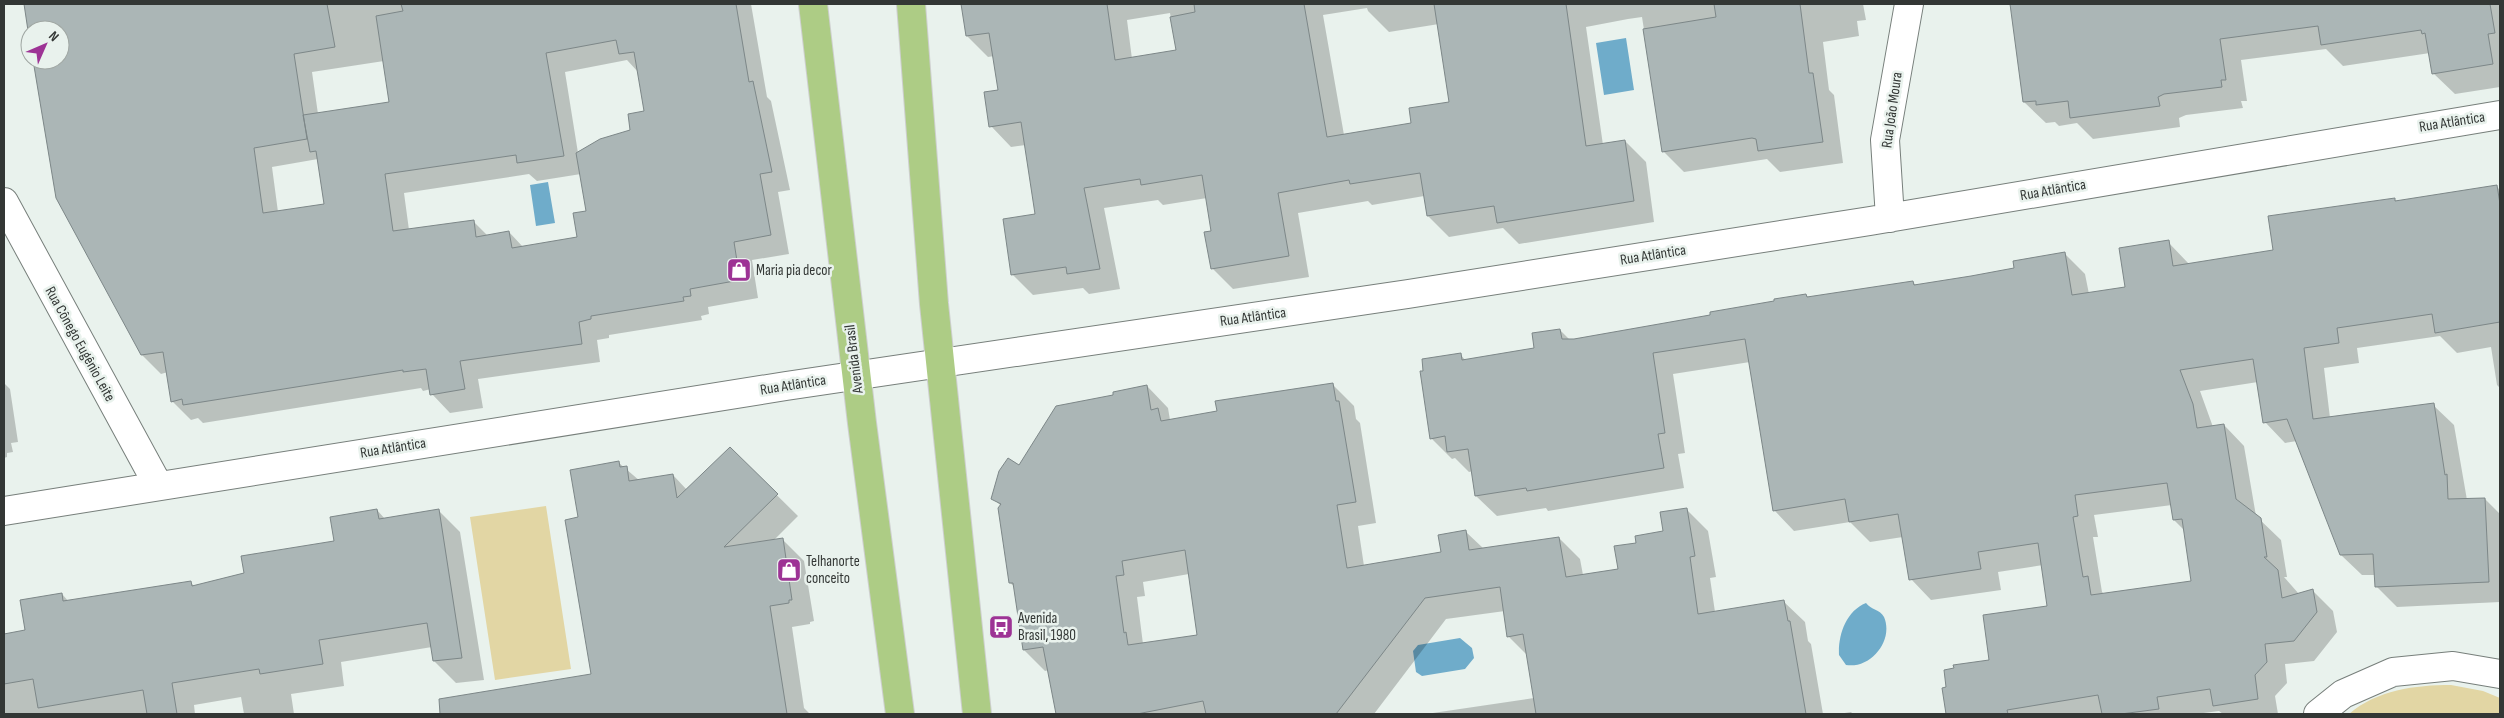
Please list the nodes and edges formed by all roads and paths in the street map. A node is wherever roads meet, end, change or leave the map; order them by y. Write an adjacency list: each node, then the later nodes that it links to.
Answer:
1 (813, 4): 8 (main road, Avenida Brasil)
2 (911, 4): 7 (main road)
3 (1909, 4): 6 (street, Rua João Moura)
4 (2500, 114): 6 (street, Rua Atlântica)
5 (4, 202): 9 (street, Rua Cônego Eugênio Leite)
6 (1890, 218): 7 (street, Rua Atlântica)
7 (941, 362): 8 (street, Rua Atlântica); 13 (main road)
8 (856, 376): 9 (street, Rua Atlântica); 12 (main road, Avenida Brasil)
9 (158, 485): 10 (street, Rua Atlântica)
10 (4, 511)
11 (2500, 674): 14 (street)
12 (900, 714)
13 (977, 714)
14 (2318, 714)

